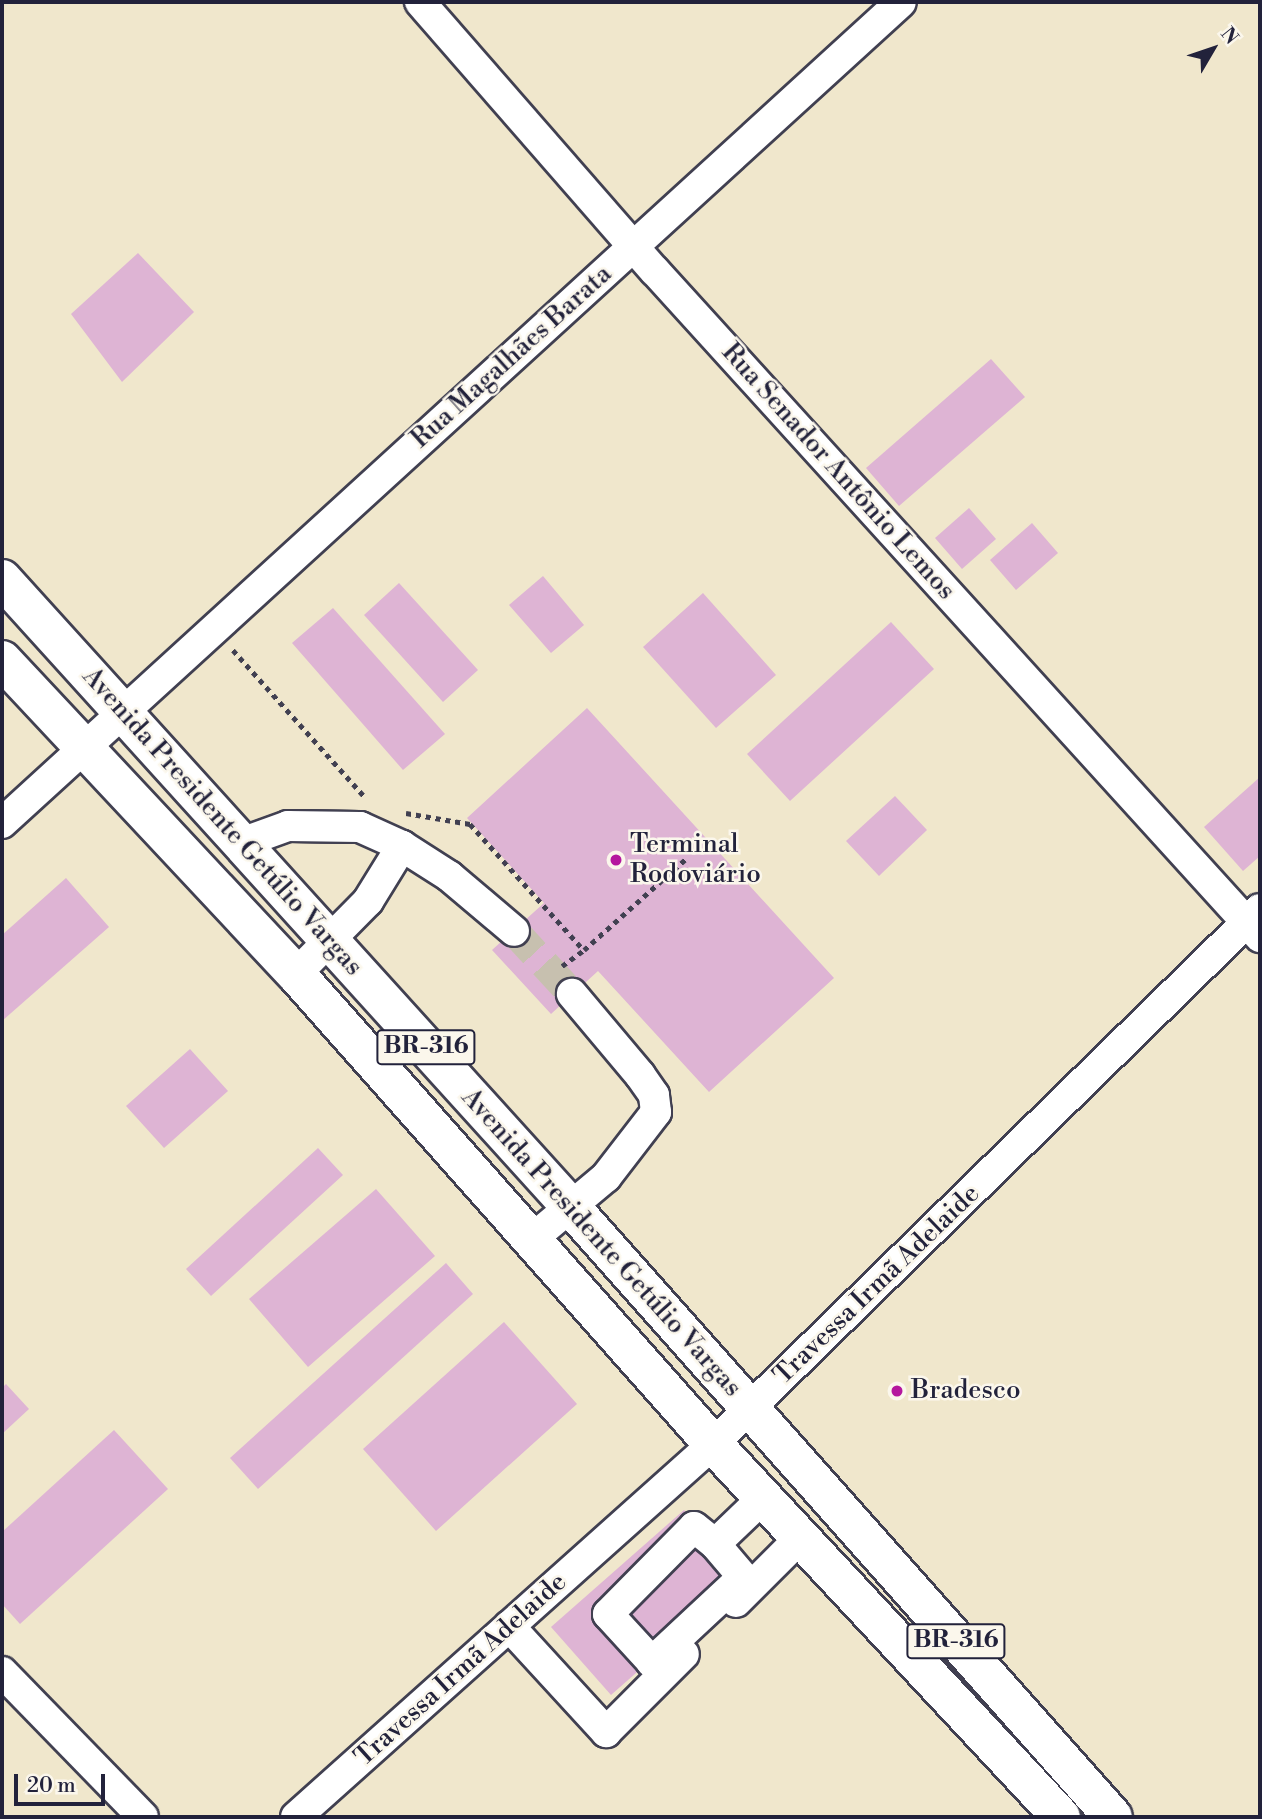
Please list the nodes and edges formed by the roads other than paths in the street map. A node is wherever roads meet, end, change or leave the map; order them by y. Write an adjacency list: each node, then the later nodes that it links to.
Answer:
1 (420, 2): 3 (street, Rua Senador Antônio Lemos)
2 (901, 2): 3 (street, Rua Magalhães Barata)
3 (634, 246): 6 (street, Rua Magalhães Barata); 11 (street, Rua Senador Antônio Lemos)
4 (2, 579): 6 (highway, Avenida Presidente Getúlio Vargas / BR-316)
5 (2, 660): 7 (highway, Avenida Presidente Getúlio Vargas / BR-316)
6 (122, 712): 7 (street, Rua Magalhães Barata); 9 (highway, Avenida Presidente Getúlio Vargas / BR-316)
7 (83, 748): 8 (street); 14 (highway, Avenida Presidente Getúlio Vargas / BR-316)
8 (2, 823)
9 (241, 843): 10 (street); 13 (highway, Avenida Presidente Getúlio Vargas / BR-316)
10 (402, 846): 12 (street); 13 (street)
11 (1256, 923): 18 (street, Travessa Irmã Adelaide)
12 (514, 931)
13 (330, 942): 14 (street); 16 (highway, Avenida Presidente Getúlio Vargas / BR-316)
14 (296, 974): 17 (highway, Avenida Presidente Getúlio Vargas / BR-316)
15 (563, 984): 16 (street)
16 (570, 1206): 17 (street); 18 (highway, Avenida Presidente Getúlio Vargas / BR-316)
17 (532, 1239): 19 (highway, Avenida Presidente Getúlio Vargas / BR-316)
18 (750, 1409): 19 (street, Travessa Irmã Adelaide); 28 (highway, Avenida Presidente Getúlio Vargas / BR-316)
19 (713, 1444): 20 (highway, Avenida Presidente Getúlio Vargas / BR-316); 23 (street, Travessa Irmã Adelaide)
20 (763, 1498): 21 (highway, Avenida Presidente Getúlio Vargas / BR-316); 22 (street)
21 (800, 1538): 23 (street); 27 (highway, Avenida Presidente Getúlio Vargas / BR-316)
22 (715, 1545): 22 (street)
23 (509, 1626): 26 (street, Travessa Irmã Adelaide)
24 (2, 1672): 25 (street)
25 (143, 1817)
26 (296, 1817)
27 (1062, 1817)
28 (1113, 1817)

